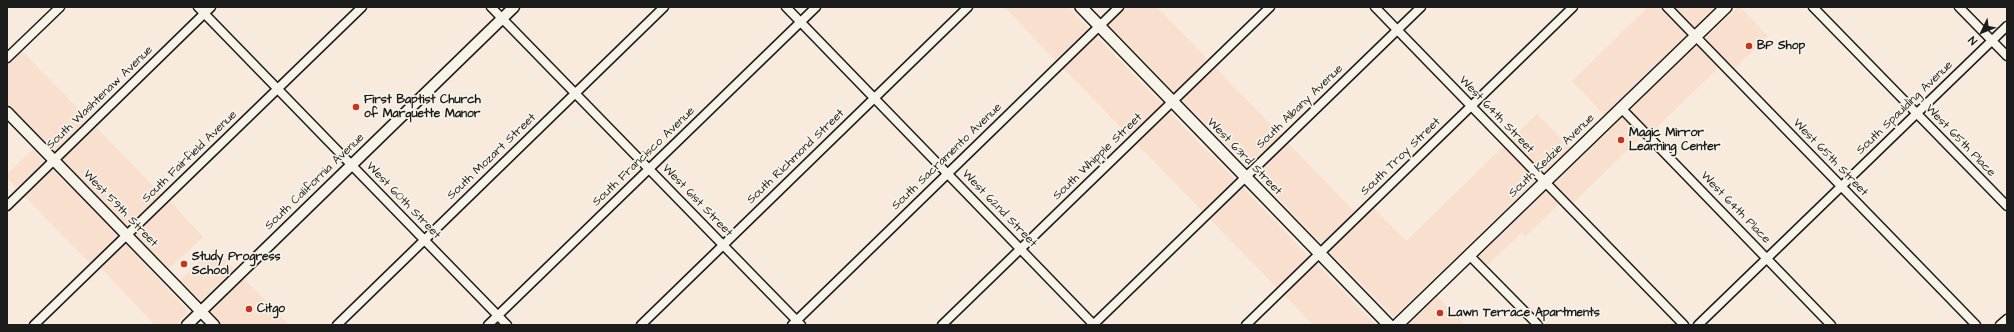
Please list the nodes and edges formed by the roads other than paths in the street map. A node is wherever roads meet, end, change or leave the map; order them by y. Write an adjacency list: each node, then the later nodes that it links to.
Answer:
1 (60, 7): 30 (street)
2 (198, 7): 21 (street, West 60th Street)
3 (211, 7): 21 (street, South Washtenaw Avenue)
4 (362, 7): 31 (street, South Fairfield Avenue)
5 (491, 7): 22 (street, West 61st Street)
6 (514, 7): 22 (street, South California Avenue)
7 (664, 7): 32 (street, South Mozart Street)
8 (786, 7): 23 (street, West 62nd Street)
9 (816, 7): 23 (street, South Francisco Avenue)
10 (968, 7): 33 (street, South Richmond Street)
11 (1081, 7): 24 (main road, West 63rd Street)
12 (1119, 7): 24 (street, South Sacramento Avenue)
13 (1270, 7): 34 (street, South Whipple Street)
14 (1375, 7): 26 (street, West 64th Street)
15 (1421, 7): 26 (street, South Albany Avenue)
16 (1573, 7): 35 (street, South Troy Street)
17 (1667, 7): 27 (street, West 65th Street)
18 (1726, 7): 27 (main road, South Kedzie Avenue)
19 (1813, 7): 38 (street, West 65th Place)
20 (1959, 7): 28 (street)
21 (204, 13): 31 (street, West 60th Street); 39 (street, South Washtenaw Avenue)
22 (502, 18): 32 (street, West 61st Street); 40 (street, South California Avenue)
23 (800, 22): 33 (street, West 62nd Street); 41 (street, South Francisco Avenue)
24 (1099, 26): 34 (main road, West 63rd Street); 42 (street, South Sacramento Avenue)
25 (2007, 26): 28 (street, South Spaulding Avenue)
26 (1397, 30): 35 (street, West 64th Street); 43 (street, South Albany Avenue)
27 (1696, 36): 36 (main road, South Kedzie Avenue); 45 (street, West 65th Street)
28 (1992, 41): 29 (street); 38 (street, South Spaulding Avenue)
29 (2007, 56)
30 (7, 58)
31 (277, 89): 40 (street, West 60th Street); 48 (street, South Fairfield Avenue)
32 (576, 93): 41 (street, West 61st Street); 49 (street, South Mozart Street)
33 (874, 98): 42 (street, West 62nd Street); 50 (street, South Richmond Street)
34 (1172, 102): 43 (main road, West 63rd Street); 51 (street, South Whipple Street)
35 (1471, 106): 44 (street, West 64th Street); 52 (street, South Troy Street)
36 (1621, 108): 44 (main road, South Kedzie Avenue); 54 (street, West 64th Place)
37 (7, 112): 39 (street, West 59th Street)
38 (1917, 114): 45 (street, South Spaulding Avenue); 47 (street, West 65th Place)
39 (54, 160): 46 (street, South Washtenaw Avenue); 48 (street, West 59th Street)
40 (351, 165): 49 (street, West 60th Street); 55 (street, South California Avenue)
41 (649, 169): 50 (street, West 61st Street); 56 (street, South Francisco Avenue)
42 (948, 174): 51 (street, West 62nd Street); 58 (street, South Sacramento Avenue)
43 (1245, 177): 52 (main road, West 63rd Street); 67 (street, South Albany Avenue)
44 (1545, 182): 53 (main road, South Kedzie Avenue); 72 (street, West 64th Street)
45 (1842, 186): 54 (street, South Spaulding Avenue); 75 (street, West 65th Street)
46 (7, 206)
47 (2007, 206)
48 (127, 235): 55 (street, West 59th Street); 59 (street, South Fairfield Avenue)
49 (424, 240): 56 (street, West 60th Street); 62 (street, South Mozart Street)
50 (723, 245): 58 (street, West 61st Street); 65 (street, South Richmond Street)
51 (1020, 249): 66 (street, South Whipple Street); 67 (street, West 62nd Street)
52 (1320, 254): 68 (street, South Troy Street); 69 (main road, West 63rd Street)
53 (1469, 255): 70 (main road, South Kedzie Avenue); 71 (street)
54 (1767, 258): 73 (street, South Spaulding Avenue); 74 (street, West 64th Place)
55 (201, 311): 60 (street, South California Avenue); 61 (street, West 59th Street)
56 (498, 316): 63 (street, South Francisco Avenue); 64 (street, West 60th Street)
57 (2007, 319): 76 (street)
58 (796, 324)
59 (34, 325)
60 (186, 325)
61 (214, 325)
62 (337, 325)
63 (488, 325)
64 (507, 325)
65 (641, 325)
66 (942, 325)
67 (1094, 325)
68 (1246, 325)
69 (1389, 325)
70 (1397, 325)
71 (1538, 325)
72 (1684, 325)
73 (1698, 325)
74 (1831, 325)
75 (1976, 325)
76 (2000, 325)

